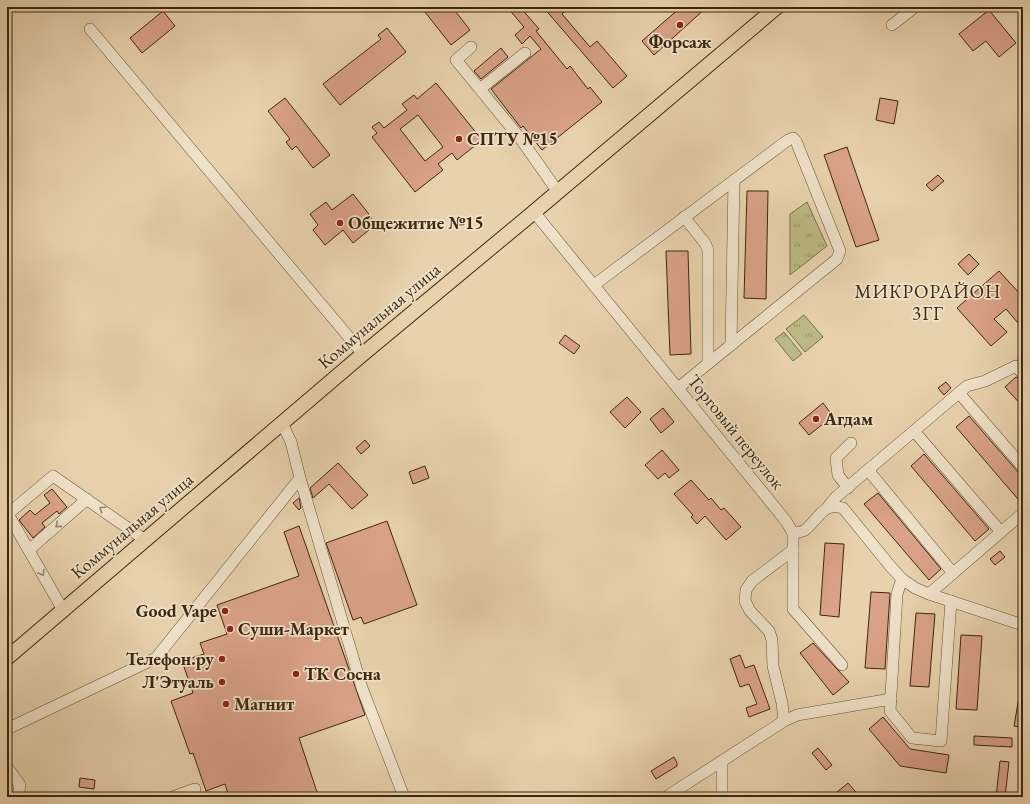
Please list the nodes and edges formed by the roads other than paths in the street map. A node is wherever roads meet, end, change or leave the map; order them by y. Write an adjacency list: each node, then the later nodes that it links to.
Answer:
1 (777, 7): 9 (main road, Коммунальная улица)
2 (915, 7): 3 (street)
3 (892, 25)
4 (90, 28): 14 (street)
5 (471, 47): 7 (street)
6 (526, 53): 7 (street)
7 (480, 89): 9 (street)
8 (734, 180): 11 (street); 13 (street); 13 (street)
9 (558, 192): 10 (main road, Коммунальная улица)
10 (534, 212): 12 (street, Торговый переулок); 14 (main road, Коммунальная улица)
11 (684, 218): 12 (street); 15 (street)
12 (594, 285): 17 (street, Торговый переулок)
13 (731, 345): 15 (street)
14 (363, 354): 19 (main road, Коммунальная улица)
15 (708, 363): 17 (street)
16 (1023, 374): 18 (street)
17 (678, 388): 30 (street, Торговый переулок)
18 (959, 393): 20 (street); 22 (street)
19 (282, 423): 24 (street); 31 (main road, Коммунальная улица)
20 (914, 432): 23 (street); 29 (street)
21 (851, 443): 25 (street)
22 (1023, 467)
23 (868, 470): 25 (street); 34 (street)
24 (300, 478): 44 (street); 51 (street)
25 (848, 488): 27 (street)
26 (87, 499): 31 (street, one-way to 26); 32 (street, one-way to 32); 32 (street)
27 (827, 508): 30 (street); 35 (street)
28 (1023, 513): 29 (street)
29 (1001, 532): 34 (street)
30 (793, 533): 33 (street)
31 (145, 540): 38 (main road, Коммунальная улица)
32 (29, 550): 38 (street, one-way to 38)
33 (793, 550): 41 (street); 43 (street)
34 (953, 573): 36 (street)
35 (902, 579): 36 (street); 42 (street)
36 (929, 594): 37 (street)
37 (951, 602): 39 (street); 42 (street)
38 (63, 610): 40 (main road, Коммунальная улица)
39 (1023, 625)
40 (7, 658)
41 (842, 665)
42 (891, 699): 43 (street)
43 (784, 721): 45 (street)
44 (7, 729)
45 (722, 761): 48 (street); 52 (street)
46 (7, 767): 49 (street)
47 (195, 789): 50 (street)
48 (669, 795)
49 (18, 797)
50 (173, 797)
51 (404, 797)
52 (722, 797)

